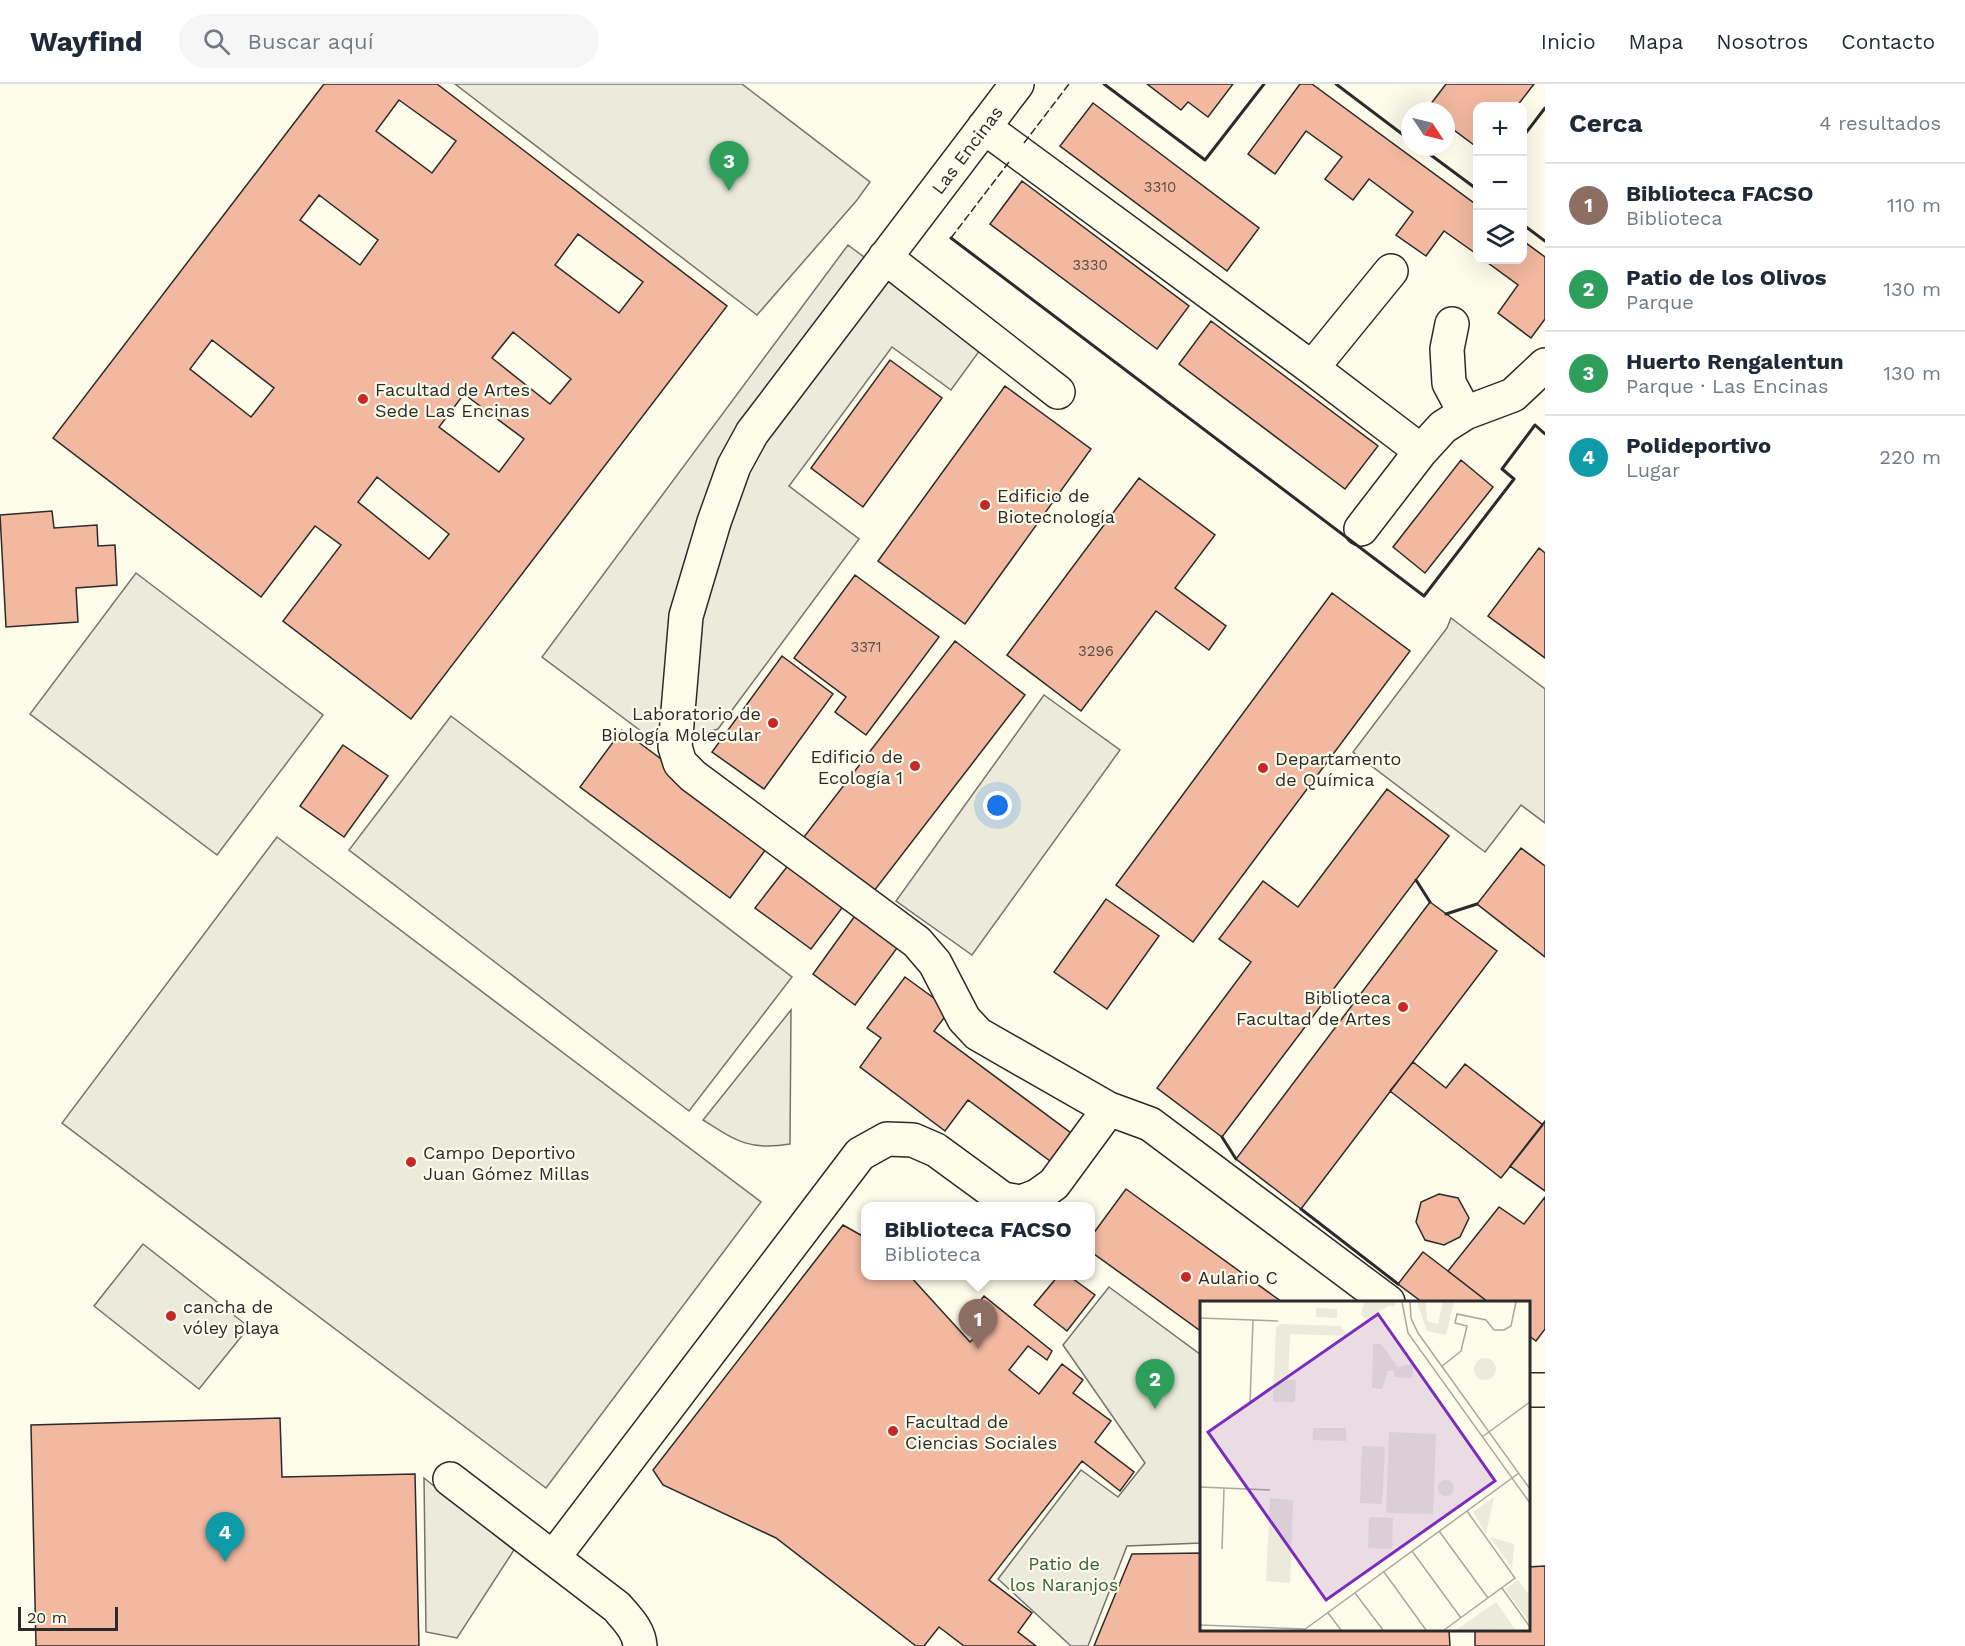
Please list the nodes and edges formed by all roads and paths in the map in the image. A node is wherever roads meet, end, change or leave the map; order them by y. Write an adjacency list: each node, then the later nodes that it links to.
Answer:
1 (1017, 84): 2 (street, Las Encinas)
2 (984, 127): 3 (street, Las Encinas); 7 (street)
3 (885, 257): 8 (street); 12 (street, Las Encinas)
4 (1391, 271): 7 (street)
5 (1452, 324): 9 (street)
6 (1545, 365): 9 (street)
7 (1312, 368): 10 (street)
8 (1058, 392)
9 (1465, 412): 10 (street)
10 (1421, 451): 11 (street)
11 (1361, 529)
12 (1109, 1109): 13 (street, Las Encinas); 15 (street)
13 (1387, 1301)
14 (450, 1479): 15 (street)
15 (553, 1558): 16 (street)
16 (640, 1646)

